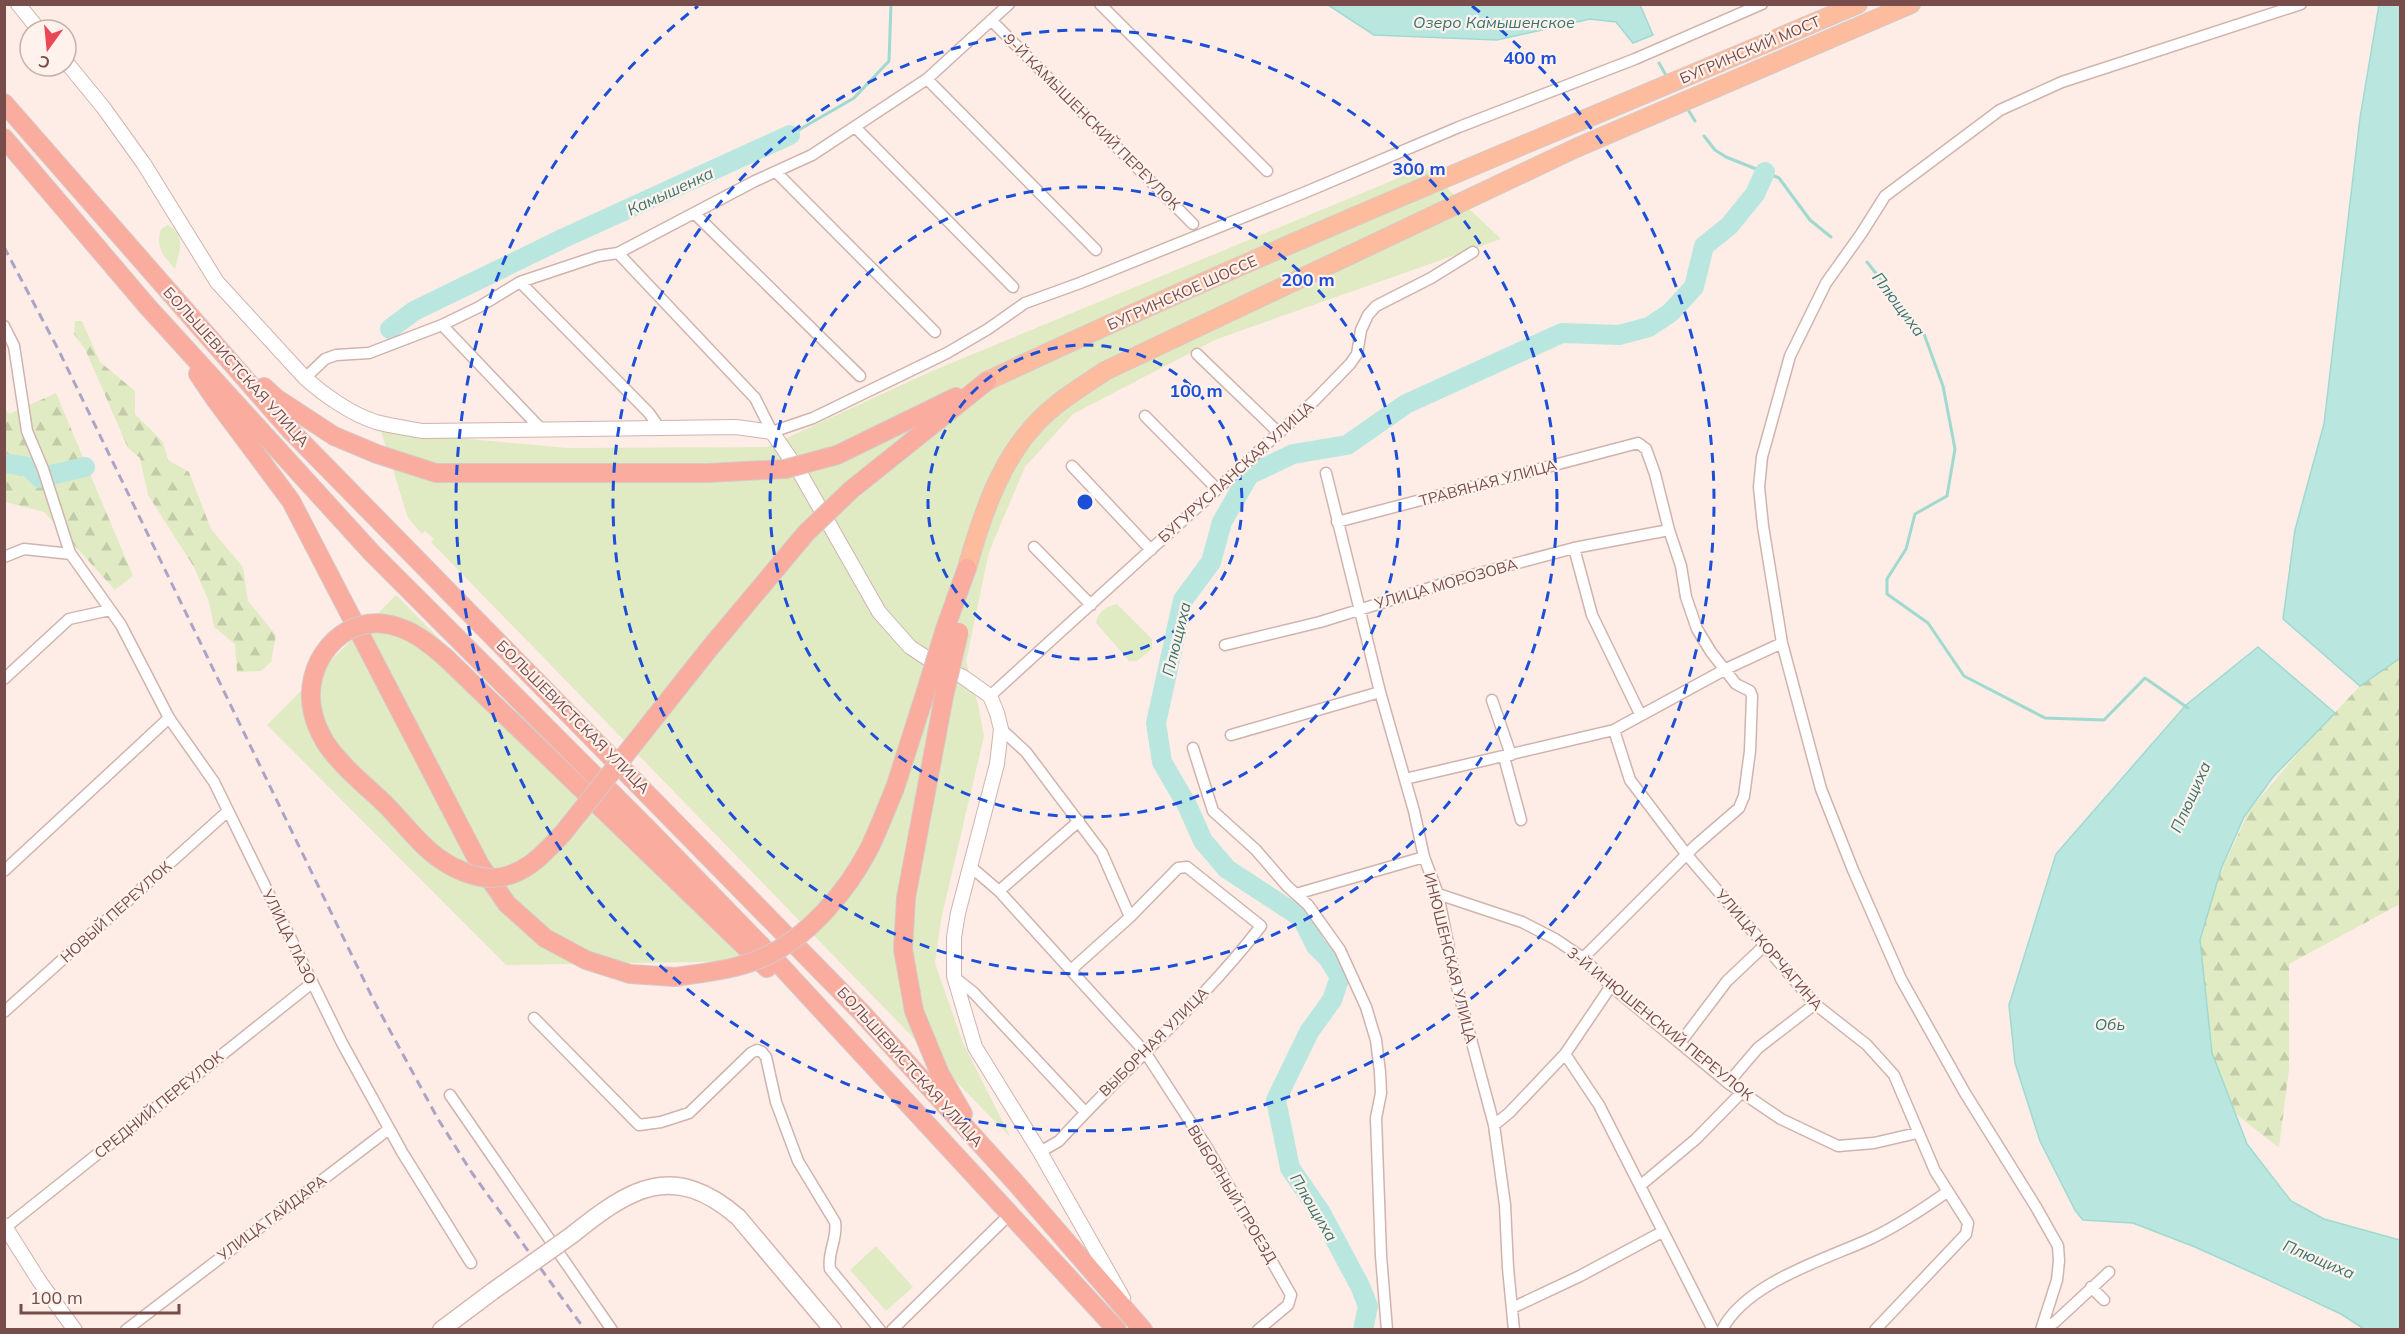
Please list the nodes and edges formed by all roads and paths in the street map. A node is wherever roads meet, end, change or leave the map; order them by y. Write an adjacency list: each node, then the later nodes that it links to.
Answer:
1 (18, 4): 8 (street)
2 (1010, 4): 9 (street)
3 (1100, 4): 16 (street)
4 (1762, 4): 37 (street)
5 (1858, 4): 12 (main road, БУГРИНСКИЙ МОСТ)
6 (1911, 4): 49 (main road)
7 (2301, 4): 53 (street)
8 (29, 18)
9 (991, 20): 11 (street); 19 (street, 9-Й КАМЫШЕНСКИЙ ПЕРЕУЛОК)
10 (78, 76): 32 (street)
11 (927, 79): 14 (street); 20 (street)
12 (1643, 96): 33 (main road, БУГРИНСКОЕ ШОССЕ)
13 (4, 103): 29 (highway, БОЛЬШЕВИСТСКАЯ УЛИЦА)
14 (855, 127): 17 (street); 24 (street)
15 (4, 138): 27 (highway, БОЛЬШЕВИСТСКАЯ УЛИЦА)
16 (1267, 171)
17 (777, 173): 18 (street); 28 (street)
18 (694, 213): 22 (street); 31 (street)
19 (1193, 224)
20 (1096, 250)
21 (1473, 252): 38 (street, БУГУРУСЛАНСКАЯ УЛИЦА)
22 (618, 253): 23 (street); 37 (street)
23 (520, 282): 25 (street); 35 (street)
24 (1013, 287)
25 (441, 325): 32 (street); 36 (street)
26 (4, 326): 47 (street, УЛИЦА ЛАЗО)
27 (170, 330): 58 (highway, bridge); 93 (highway, БОЛЬШЕВИСТСКАЯ УЛИЦА)
28 (935, 332)
29 (216, 344): 33 (highway, bridge); 101 (highway, БОЛЬШЕВИСТСКАЯ УЛИЦА)
30 (1197, 354): 38 (street)
31 (860, 376)
32 (305, 378): 36 (street)
33 (987, 381): 93 (highway, bridge)
34 (1145, 416): 41 (street)
35 (660, 429): 36 (street); 37 (street)
36 (542, 430)
37 (772, 432): 59 (street)
38 (1279, 433): 41 (street, БУГУРУСЛАНСКАЯ УЛИЦА)
39 (1072, 466): 46 (street)
40 (1326, 473): 42 (street, ИНЮШЕНСКАЯ УЛИЦА)
41 (1217, 489): 46 (street, БУГУРУСЛАНСКАЯ УЛИЦА)
42 (1337, 522): 43 (street, ТРАВЯНАЯ УЛИЦА); 52 (street, ИНЮШЕНСКАЯ УЛИЦА)
43 (1669, 530): 45 (street, УЛИЦА МОРОЗОВА); 55 (street)
44 (1034, 547): 50 (street)
45 (1574, 548): 52 (street, УЛИЦА МОРОЗОВА); 61 (street)
46 (1151, 550): 50 (street, БУГУРУСЛАНСКАЯ УЛИЦА)
47 (70, 554): 48 (street); 51 (street, УЛИЦА ЛАЗО)
48 (4, 557)
49 (967, 568): 58 (highway, bridge)
50 (1091, 605): 59 (street, БУГУРУСЛАНСКАЯ УЛИЦА)
51 (110, 610): 56 (street); 62 (street, УЛИЦА ЛАЗО)
52 (1360, 610): 54 (street, УЛИЦА МОРОЗОВА); 57 (street, ИНЮШЕНСКАЯ УЛИЦА)
53 (1782, 643): 55 (street); 127 (street)
54 (1226, 645)
55 (1726, 669): 61 (street); 72 (street)
56 (4, 679)
57 (1380, 692): 65 (street); 68 (street, ИНЮШЕНСКАЯ УЛИЦА)
58 (935, 694): 101 (highway)
59 (990, 696): 63 (street)
60 (1492, 700): 67 (street)
61 (1640, 714): 64 (street)
62 (169, 718): 69 (street, УЛИЦА ЛАЗО); 75 (street)
63 (1000, 729): 71 (street); 74 (street)
64 (1614, 730): 67 (street); 72 (street, УЛИЦА КОРЧАГИНА)
65 (1231, 735)
66 (1193, 748): 77 (street)
67 (1507, 756): 68 (street); 70 (street)
68 (1404, 779): 73 (street, ИНЮШЕНСКАЯ УЛИЦА)
69 (228, 812): 84 (street, УЛИЦА ЛАЗО); 87 (street, НОВЫЙ ПЕРЕУЛОК)
70 (1521, 820)
71 (1079, 821): 76 (street); 79 (street)
72 (1688, 855): 80 (street, УЛИЦА КОРЧАГИНА); 81 (street)
73 (1424, 857): 77 (street); 78 (street, ИНЮШЕНСКАЯ УЛИЦА)
74 (971, 867): 76 (street, ВЫБОРНЫЙ ПРОЕЗД); 83 (street)
75 (4, 871)
76 (999, 891): 82 (street, ВЫБОРНЫЙ ПРОЕЗД)
77 (1296, 894): 122 (street)
78 (1438, 894): 81 (street, 3-Й ИНЮШЕНСКИЙ ПЕРЕУЛОК); 97 (street, ИНЮШЕНСКАЯ УЛИЦА)
79 (1130, 917): 82 (street); 90 (street, ВЫБОРНАЯ УЛИЦА)
80 (1764, 946): 86 (street, УЛИЦА КОРЧАГИНА); 89 (street)
81 (1583, 957): 85 (street, 3-Й ИНЮШЕНСКИЙ ПЕРЕУЛОК)
82 (1072, 969): 90 (street, ВЫБОРНЫЙ ПРОЕЗД)
83 (954, 976): 96 (street); 100 (street)
84 (312, 983): 98 (street, УЛИЦА ЛАЗО); 105 (street, СРЕДНИЙ ПЕРЕУЛОК)
85 (1611, 986): 89 (street, 3-Й ИНЮШЕНСКИЙ ПЕРЕУЛОК); 91 (street)
86 (1815, 1004): 92 (street); 99 (street, УЛИЦА КОРЧАГИНА)
87 (4, 1012)
88 (534, 1018): 118 (street)
89 (1680, 1043): 92 (street, 3-Й ИНЮШЕНСКИЙ ПЕРЕУЛОК)
90 (1145, 1052): 96 (street, ВЫБОРНАЯ УЛИЦА); 121 (street, ВЫБОРНЫЙ ПРОЕЗД)
91 (1564, 1054): 97 (street); 102 (street)
92 (1728, 1083): 94 (street, 3-Й ИНЮШЕНСКИЙ ПЕРЕУЛОК)
93 (892, 1085): 104 (highway, БОЛЬШЕВИСТСКАЯ УЛИЦА)
94 (1741, 1093): 99 (street, 3-Й ИНЮШЕНСКИЙ ПЕРЕУЛОК); 102 (street)
95 (450, 1095): 116 (street)
96 (1085, 1112): 100 (street, ВЫБОРНАЯ УЛИЦА)
97 (1494, 1125): 111 (street, ИНЮШЕНСКАЯ УЛИЦА)
98 (389, 1129): 107 (street, УЛИЦА ЛАЗО); 114 (street, УЛИЦА ГАЙДАРА)
99 (1917, 1133): 103 (street, УЛИЦА КОРЧАГИНА)
100 (1040, 1152): 112 (street)
101 (988, 1154): 112 (highway, БОЛЬШЕВИСТСКАЯ УЛИЦА)
102 (1641, 1185): 106 (street)
103 (1947, 1192): 125 (street); 126 (street, УЛИЦА КОРЧАГИНА)
104 (1011, 1213): 119 (street); 120 (highway, БОЛЬШЕВИСТСКАЯ УЛИЦА)
105 (5, 1226): 113 (street)
106 (1662, 1232): 111 (street); 124 (street)
107 (471, 1263)
108 (2109, 1272): 109 (street)
109 (2091, 1287): 110 (street); 127 (street)
110 (2104, 1300)
111 (1512, 1308): 123 (street, ИНЮШЕНСКАЯ УЛИЦА)
112 (1139, 1324)
113 (75, 1329)
114 (126, 1329)
115 (441, 1329): 117 (main road, bridge)
116 (612, 1329)
117 (833, 1329)
118 (880, 1329)
119 (892, 1329)
120 (1117, 1329)
121 (1258, 1329)
122 (1387, 1329)
123 (1514, 1329)
124 (1713, 1329)
125 (1722, 1329)
126 (1875, 1329)
127 (2042, 1329)

